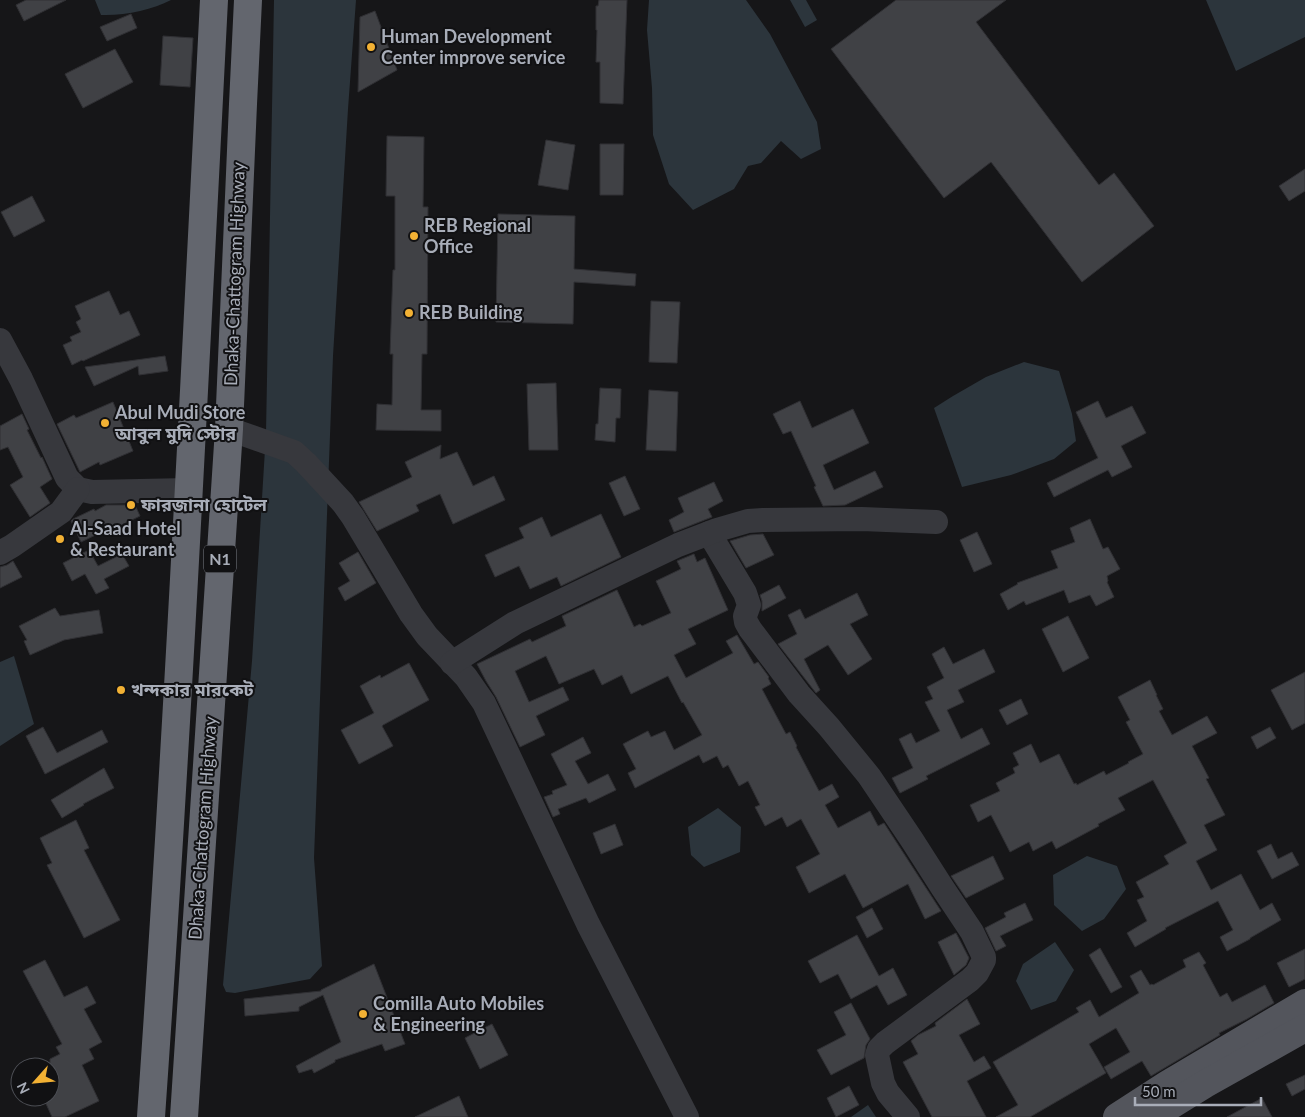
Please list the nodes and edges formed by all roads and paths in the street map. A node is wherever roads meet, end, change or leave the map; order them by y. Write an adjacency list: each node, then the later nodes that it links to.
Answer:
1 (214, 0): 4 (highway, Dhaka-Chattogram Highway / N1)
2 (248, 0): 5 (highway, Dhaka-Chattogram Highway / N1)
3 (0, 340): 6 (street)
4 (192, 414): 5 (highway); 7 (highway, Dhaka-Chattogram Highway / N1)
5 (229, 422): 11 (street); 15 (highway, Dhaka-Chattogram Highway / N1)
6 (78, 489): 7 (street); 10 (street)
7 (188, 490): 14 (highway, Dhaka-Chattogram Highway / N1)
8 (936, 522): 9 (street)
9 (708, 533): 11 (street); 17 (street)
10 (0, 553)
11 (452, 662): 16 (street)
12 (1305, 1003): 18 (main road)
13 (1305, 1028): 19 (main road)
14 (151, 1117)
15 (184, 1117)
16 (687, 1117)
17 (908, 1117)
18 (1117, 1117)
19 (1152, 1117)

